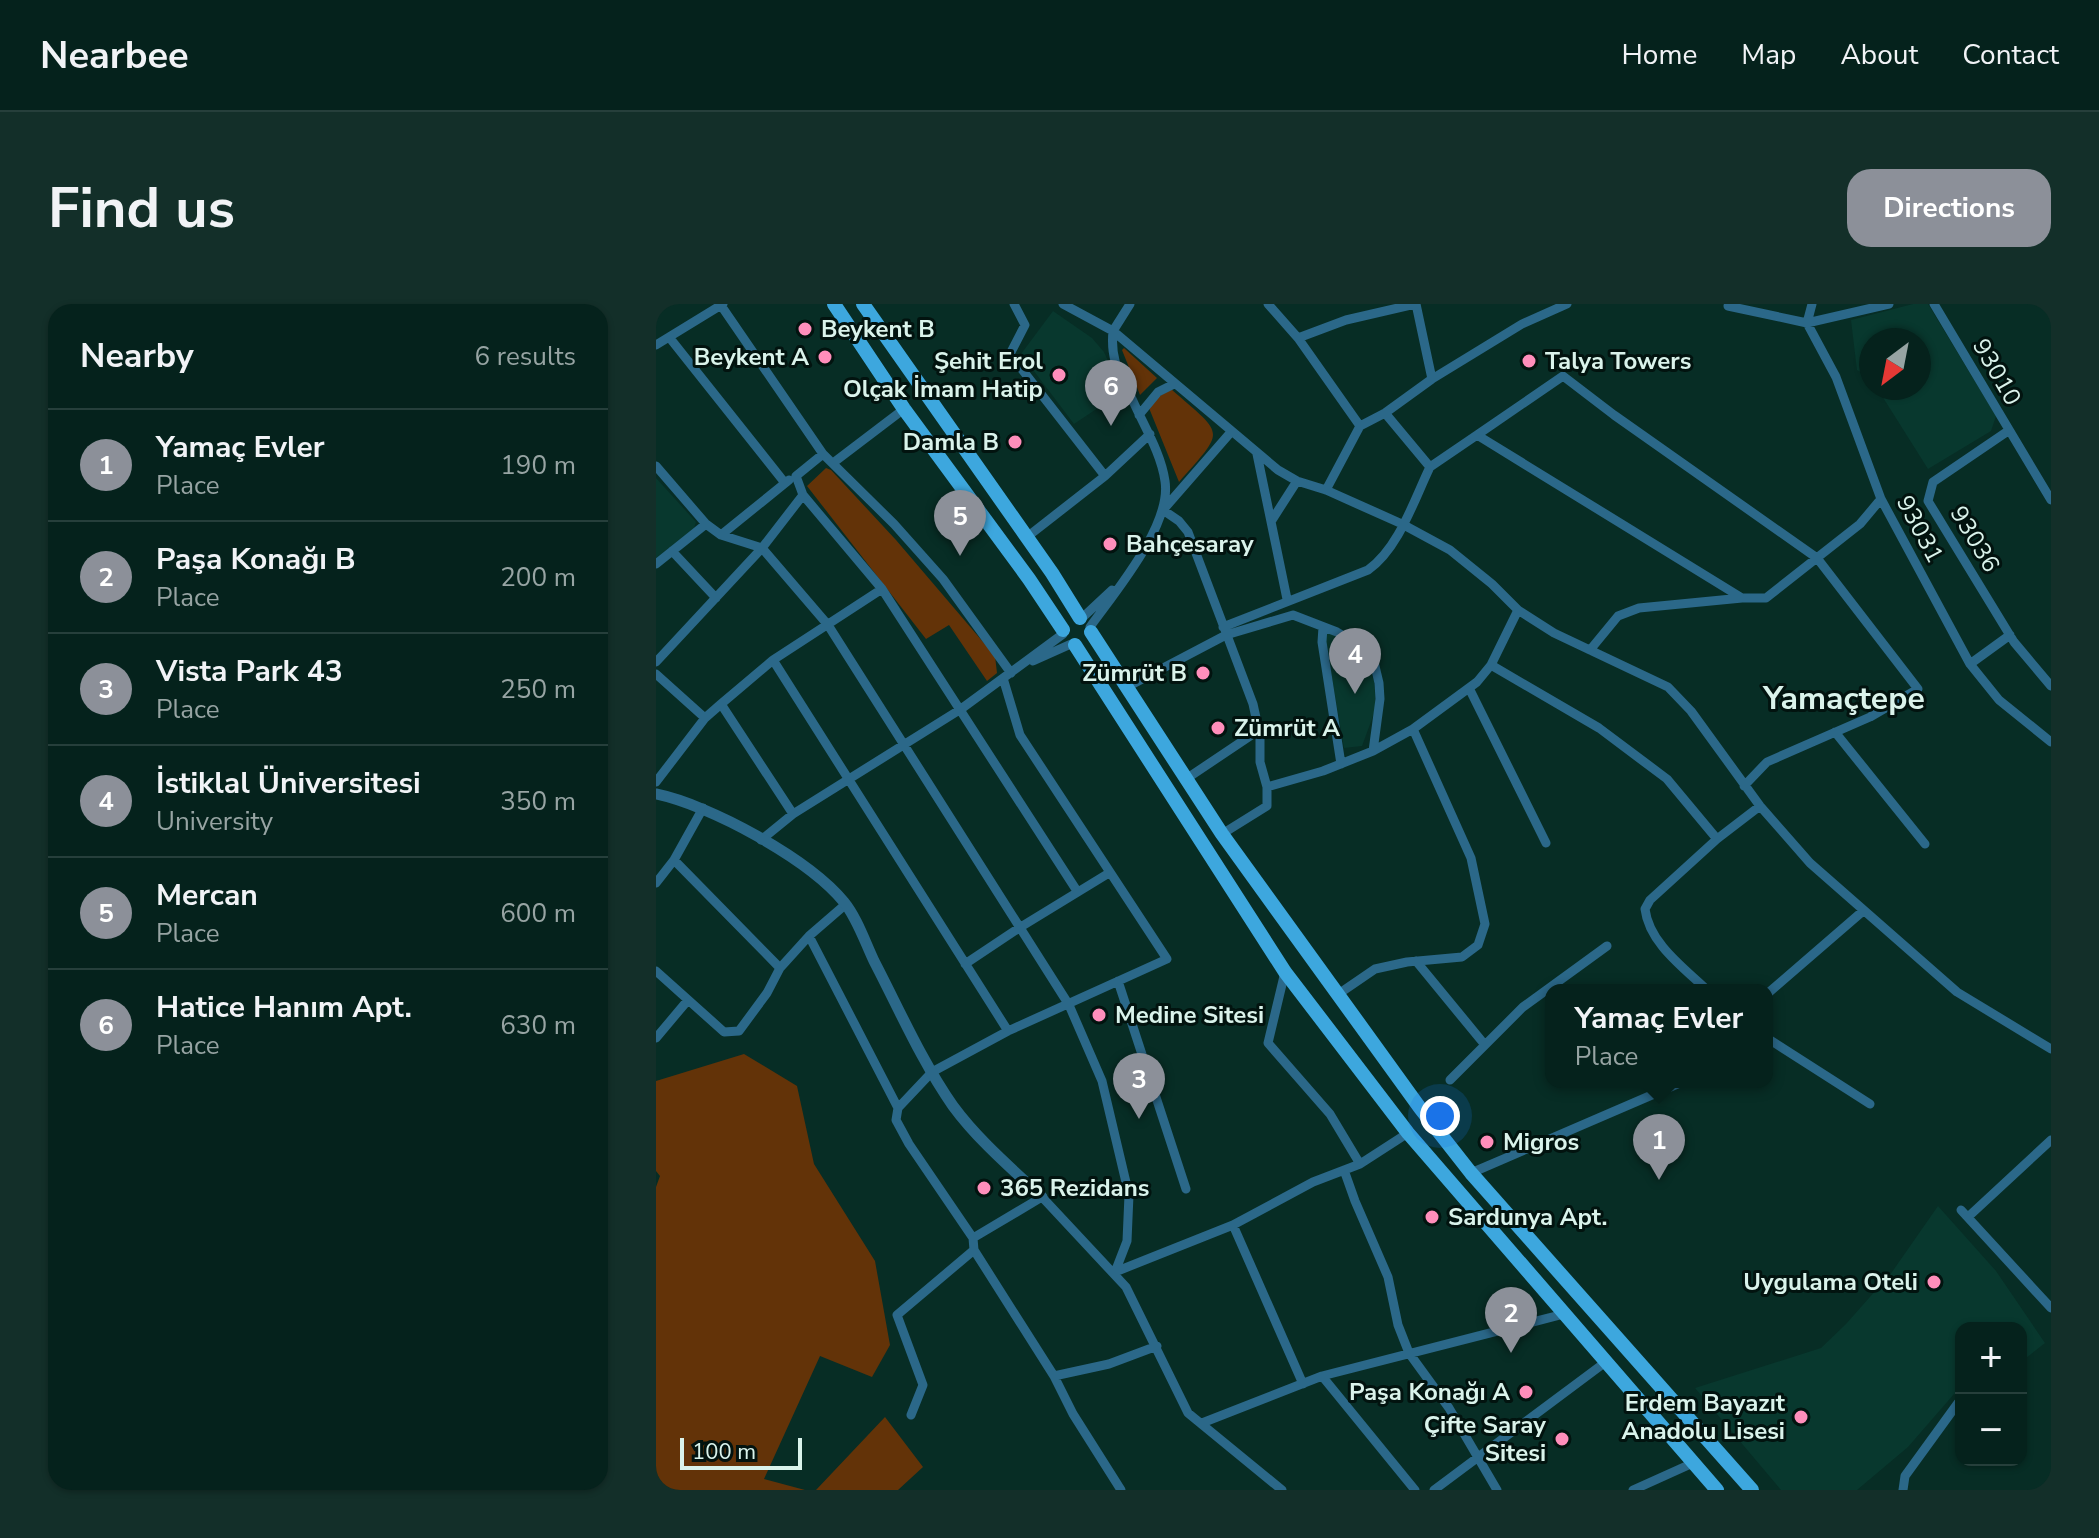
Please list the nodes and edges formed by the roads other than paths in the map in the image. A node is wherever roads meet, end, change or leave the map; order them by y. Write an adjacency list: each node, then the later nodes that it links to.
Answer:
1 (722, 304): 16 (street); 30 (street)
2 (834, 304): 21 (main road)
3 (863, 304): 47 (main road)
4 (1014, 304): 35 (street)
5 (1063, 304): 15 (street)
6 (1130, 304): 15 (street)
7 (1268, 304): 17 (street)
8 (1416, 304): 17 (street); 19 (street)
9 (1567, 304): 19 (street)
10 (1812, 304): 14 (street)
11 (1889, 304): 14 (street)
12 (1934, 304): 25 (street, 93010)
13 (1728, 306): 14 (street)
14 (1807, 323): 40 (street, 93031)
15 (1113, 331): 20 (street); 23 (street)
16 (669, 337): 18 (street); 37 (street)
17 (1298, 338): 24 (street)
18 (656, 345)
19 (1432, 379): 22 (street)
20 (1174, 384): 23 (street); 26 (street)
21 (904, 409): 31 (street); 62 (main road)
22 (1385, 413): 24 (street); 33 (street)
23 (1139, 415): 27 (street)
24 (1360, 426): 38 (street)
25 (2008, 431): 41 (street, 93010); 61 (street, 93036)
26 (1231, 432): 29 (street); 42 (street)
27 (1150, 434): 35 (street); 42 (street)
28 (1477, 435): 33 (street); 50 (street); 54 (street)
29 (1257, 453): 36 (street); 43 (street)
30 (823, 454): 31 (street); 34 (street)
31 (833, 463): 68 (street)
32 (656, 466): 44 (street)
33 (1430, 467): 45 (street)
34 (796, 476): 37 (street); 39 (street)
35 (1105, 476): 47 (street)
36 (1297, 481): 38 (street); 43 (street)
37 (785, 483): 46 (street)
38 (1326, 490): 45 (street)
39 (803, 495): 48 (street); 52 (street)
40 (1881, 499): 50 (street); 66 (street, 93031)
41 (2051, 500)
42 (1163, 510): 57 (street); 60 (street)
43 (1272, 520): 55 (street)
44 (706, 524): 46 (street); 49 (street)
45 (1402, 524): 55 (street); 56 (street)
46 (721, 535): 48 (street)
47 (1027, 537): 57 (main road)
48 (762, 548): 53 (street); 58 (street)
49 (672, 551): 51 (street); 53 (street)
50 (1817, 558): 54 (street); 78 (street)
51 (656, 564)
52 (882, 589): 58 (street); 74 (street)
53 (716, 598): 65 (street)
54 (1742, 598): 63 (street)
55 (1287, 599): 60 (street)
56 (1518, 610): 63 (street); 67 (street)
57 (1086, 624): 62 (main road); 62 (main road); 71 (main road)
58 (828, 625): 64 (street); 79 (street)
59 (1323, 627): 60 (street); 81 (street); 82 (street)
60 (1225, 631): 71 (street); 77 (street)
61 (2010, 635): 66 (street); 70 (street, 93036)
62 (1068, 638): 68 (street); 110 (main road)
63 (1590, 650): 86 (street)
64 (773, 660): 73 (street); 83 (street)
65 (656, 662)
66 (1970, 664): 80 (street, 93031)
67 (1491, 665): 72 (street); 93 (street)
68 (1011, 672): 74 (street); 98 (street)
69 (656, 674): 75 (street)
70 (2051, 686)
71 (1127, 687): 84 (main road)
72 (1470, 690): 76 (street); 95 (street)
73 (721, 704): 75 (street); 91 (street)
74 (961, 709): 79 (street); 100 (street)
75 (705, 718): 85 (street)
76 (1413, 729): 81 (street); 106 (street)
77 (1259, 730): 84 (street); 87 (street)
78 (1835, 732): 86 (street); 96 (street)
79 (904, 742): 83 (street); 103 (street)
80 (2051, 742)
81 (1373, 751): 82 (street)
82 (1341, 764): 87 (street)
83 (847, 779): 91 (street); 107 (street)
84 (1186, 779): 92 (main road)
85 (656, 782)
86 (1744, 786): 89 (street)
87 (1267, 787): 92 (street)
88 (656, 794): 90 (street)
89 (1760, 806): 93 (street); 102 (street)
90 (703, 808): 94 (street); 97 (street)
91 (793, 814): 94 (street)
92 (1222, 834): 116 (main road)
93 (1717, 839): 113 (street)
94 (761, 840): 101 (street)
95 (1546, 843)
96 (1925, 844)
97 (674, 860): 99 (street); 108 (street)
98 (1109, 873): 100 (street); 111 (street)
99 (656, 883)
100 (1077, 891): 103 (street)
101 (846, 904): 104 (street); 124 (street)
102 (1863, 911): 114 (street); 123 (street)
103 (1019, 928): 107 (street); 118 (street)
104 (809, 936): 108 (street); 128 (street)
105 (1607, 946): 112 (street)
106 (1416, 961): 116 (street); 122 (street)
107 (965, 964): 119 (street)
108 (780, 968): 117 (street)
109 (656, 971): 117 (street)
110 (1285, 972): 129 (main road); 131 (street)
111 (1118, 981): 118 (street); 134 (street)
112 (1555, 984)
113 (1701, 984)
114 (1773, 989)
115 (1545, 991): 122 (street)
116 (1337, 995): 133 (main road)
117 (688, 1000): 120 (street)
118 (1069, 1005): 119 (street); 139 (street)
119 (1008, 1031): 124 (street)
120 (656, 1038)
121 (1773, 1042): 127 (street)
122 (1485, 1045): 125 (street)
123 (2051, 1049)
124 (932, 1072): 128 (street); 135 (street)
125 (1450, 1080)
126 (1668, 1088): 133 (street)
127 (1870, 1104)
128 (898, 1108): 137 (street)
129 (1408, 1133): 131 (street); 141 (main road)
130 (2051, 1140): 140 (street)
131 (1360, 1164): 132 (street)
132 (1344, 1170): 136 (street); 143 (street)
133 (1471, 1173): 160 (main road)
134 (1186, 1189)
135 (1042, 1197): 137 (street); 139 (street)
136 (1233, 1225): 139 (street); 147 (street)
137 (973, 1238): 138 (street)
138 (974, 1250): 145 (street); 149 (street)
139 (1115, 1272): 142 (street)
140 (2051, 1308)
141 (1564, 1314): 143 (street); 144 (main road)
142 (1157, 1346): 145 (street); 150 (street)
143 (1409, 1353): 146 (street); 151 (street)
144 (1607, 1361): 151 (street); 152 (main road)
145 (1054, 1376): 153 (street)
146 (1322, 1376): 147 (street); 155 (street)
147 (1303, 1384): 150 (street)
148 (1955, 1407): 161 (street)
149 (911, 1415)
150 (1202, 1423): 154 (street)
151 (1478, 1456): 156 (street); 157 (street)
152 (1693, 1463): 158 (street); 159 (main road)
153 (1121, 1490)
154 (1282, 1490)
155 (1415, 1490)
156 (1434, 1490)
157 (1497, 1490)
158 (1633, 1490)
159 (1717, 1490)
160 (1752, 1490)
161 (1903, 1490)

